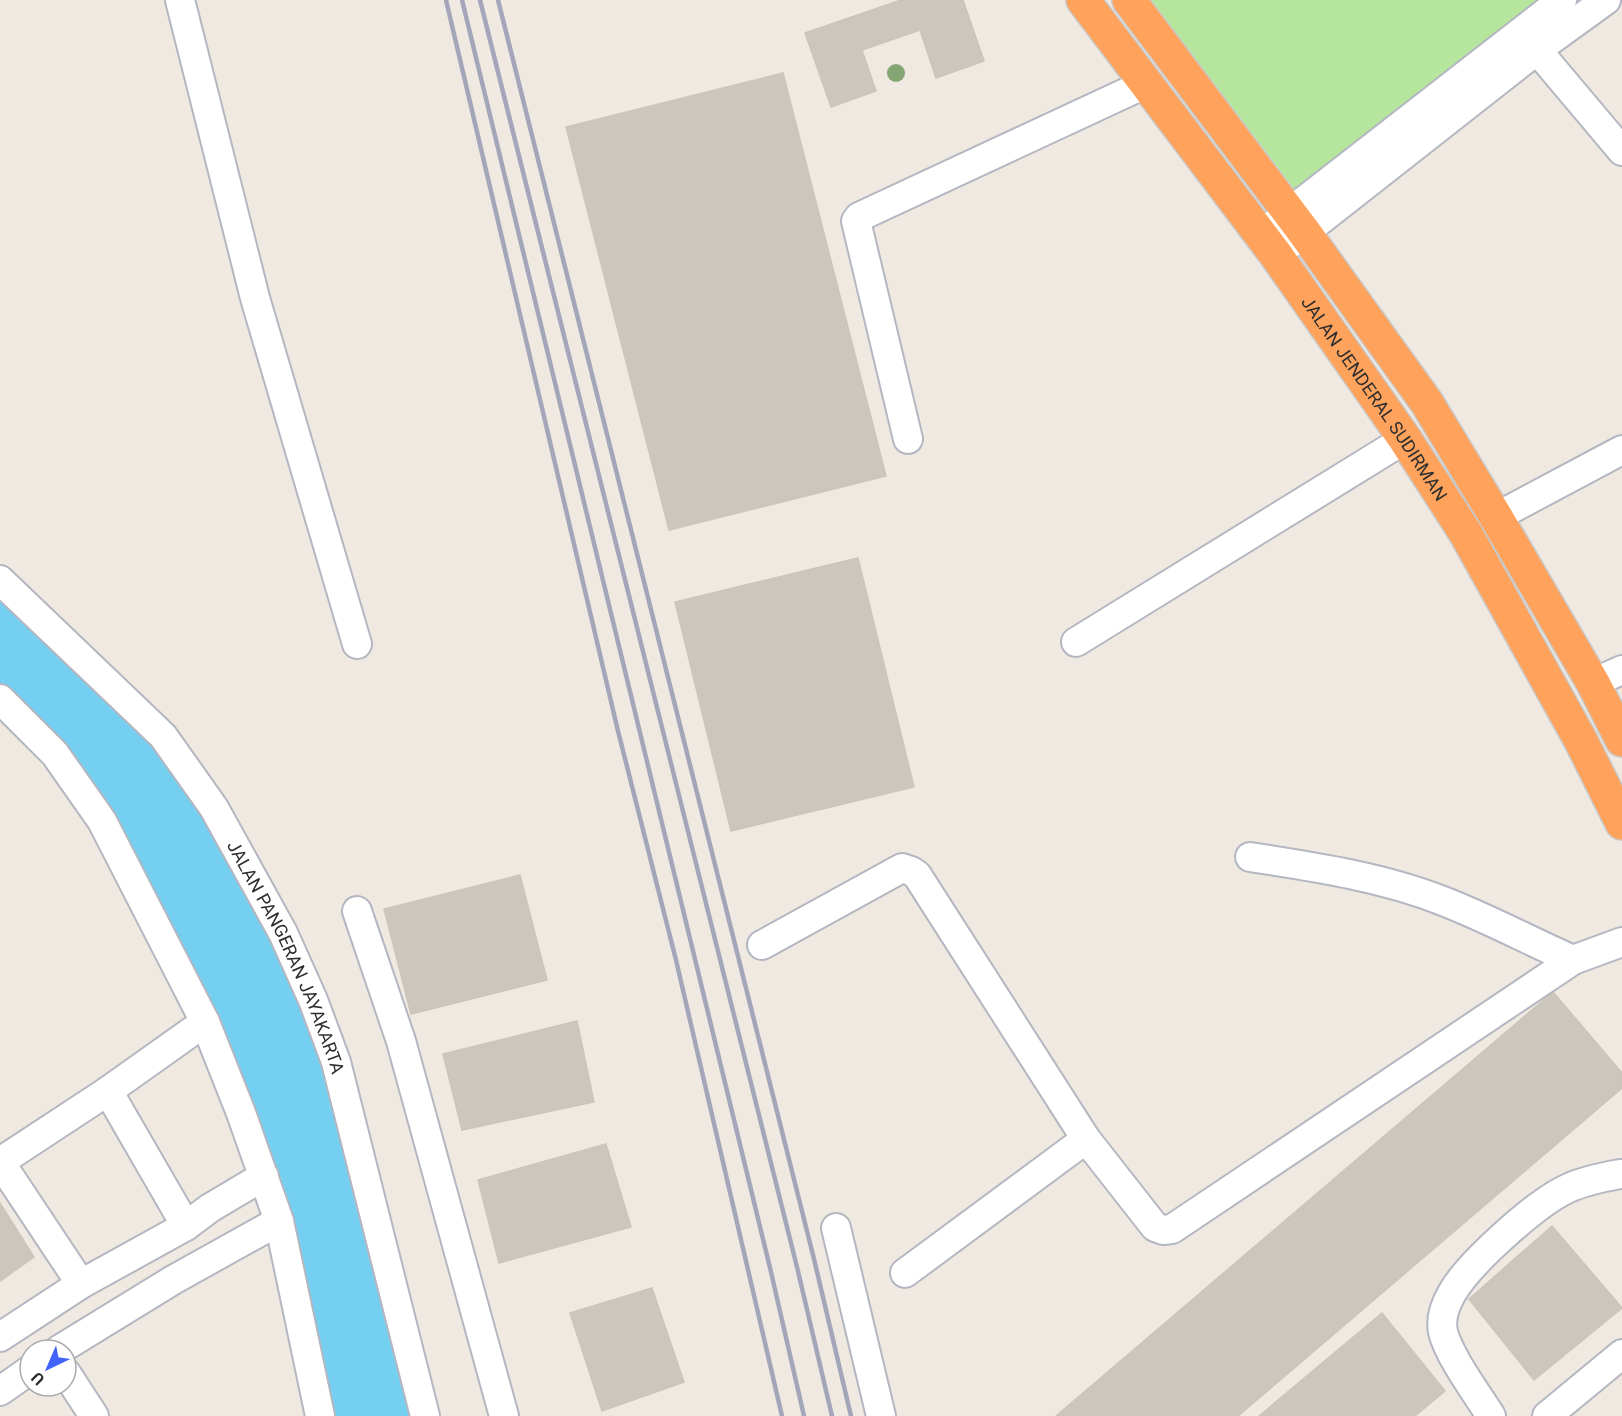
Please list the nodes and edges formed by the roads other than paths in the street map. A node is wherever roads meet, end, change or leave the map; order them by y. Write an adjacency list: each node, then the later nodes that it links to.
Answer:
1 (180, 0): 17 (street)
2 (1083, 0): 7 (highway, JALAN JENDERAL SUDIRMAN)
3 (1129, 0): 9 (highway, JALAN JENDERAL SUDIRMAN)
4 (1562, 0): 9 (street)
5 (1606, 0): 6 (street)
6 (1537, 50): 8 (street); 9 (street)
7 (1147, 83): 10 (highway, JALAN JENDERAL SUDIRMAN); 11 (street)
8 (1622, 151)
9 (1296, 222): 10 (street); 14 (highway, JALAN JENDERAL SUDIRMAN)
10 (1268, 245): 12 (highway, JALAN JENDERAL SUDIRMAN)
11 (908, 439)
12 (1405, 440): 16 (street); 21 (highway, JALAN JENDERAL SUDIRMAN)
13 (1622, 450): 14 (street)
14 (1496, 517): 18 (highway, JALAN JENDERAL SUDIRMAN)
15 (0, 580): 46 (street, JALAN PANGERAN JAYAKARTA)
16 (1076, 642)
17 (357, 644)
18 (1607, 676): 20 (highway, JALAN JENDERAL SUDIRMAN)
19 (0, 699): 27 (street)
20 (1622, 740)
21 (1622, 823)
22 (1250, 857): 26 (street)
23 (357, 911): 47 (street)
24 (1622, 942): 26 (street)
25 (762, 945): 29 (street)
26 (1573, 960): 29 (street)
27 (205, 1022): 28 (street); 31 (street)
28 (108, 1091): 30 (street); 34 (street)
29 (1086, 1139): 36 (street)
30 (0, 1162): 37 (street)
31 (264, 1176): 33 (street); 34 (street)
32 (1621, 1177): 49 (street)
33 (279, 1221): 39 (street); 45 (street)
34 (186, 1226): 37 (street)
35 (836, 1227): 48 (street)
36 (904, 1273)
37 (81, 1284): 38 (street)
38 (0, 1337)
39 (78, 1338)
40 (1622, 1354): 50 (street)
41 (18, 1378): 42 (street)
42 (0, 1391)
43 (78, 1391): 44 (street)
44 (94, 1416)
45 (320, 1416)
46 (425, 1416)
47 (504, 1416)
48 (881, 1416)
49 (1491, 1416)
50 (1547, 1416)

